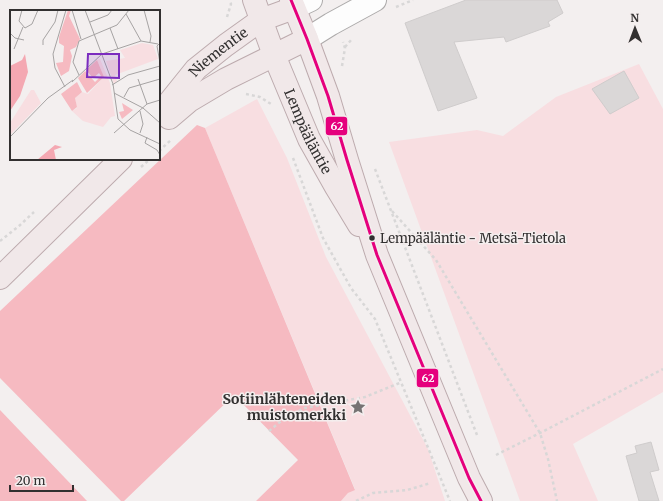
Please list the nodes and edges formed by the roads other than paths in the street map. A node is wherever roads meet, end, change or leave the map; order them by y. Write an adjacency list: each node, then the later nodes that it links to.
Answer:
1 (254, 0): 4 (main road, Lempääläntie)
2 (374, 0): 5 (street)
3 (298, 3): 4 (main road, Niementie); 5 (main road, Lempääläntie)
4 (261, 20): 6 (main road, Lempääläntie); 7 (main road, Niementie)
5 (308, 39): 6 (main road, Niementie); 10 (main road, Lempääläntie)
6 (274, 55): 8 (main road, Niementie); 10 (main road, Lempääläntie)
7 (160, 115)
8 (160, 125)
9 (120, 160): 11 (main road)
10 (377, 255): 12 (main road, Lempääläntie)
11 (0, 278)
12 (470, 479): 13 (main road, Lempääläntie); 14 (main road, Lempääläntie)
13 (476, 501)
14 (481, 501)

